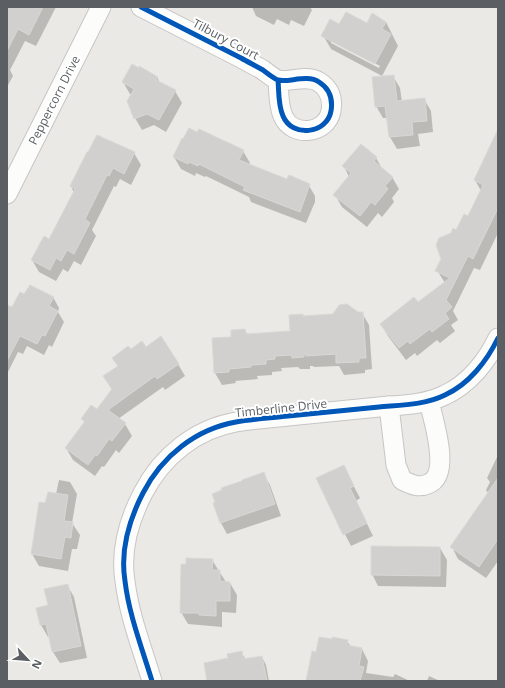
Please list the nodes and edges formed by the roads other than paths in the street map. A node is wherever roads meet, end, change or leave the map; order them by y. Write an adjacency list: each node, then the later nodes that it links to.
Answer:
1 (101, 7): 4 (street, Peppercorn Drive)
2 (141, 7): 3 (street, Tilbury Court)
3 (278, 80)
4 (7, 194)
5 (498, 338): 6 (street, Timberline Drive)
6 (429, 401): 7 (street, Timberline Drive); 7 (street)
7 (389, 406): 8 (street, Timberline Drive)
8 (152, 681)

